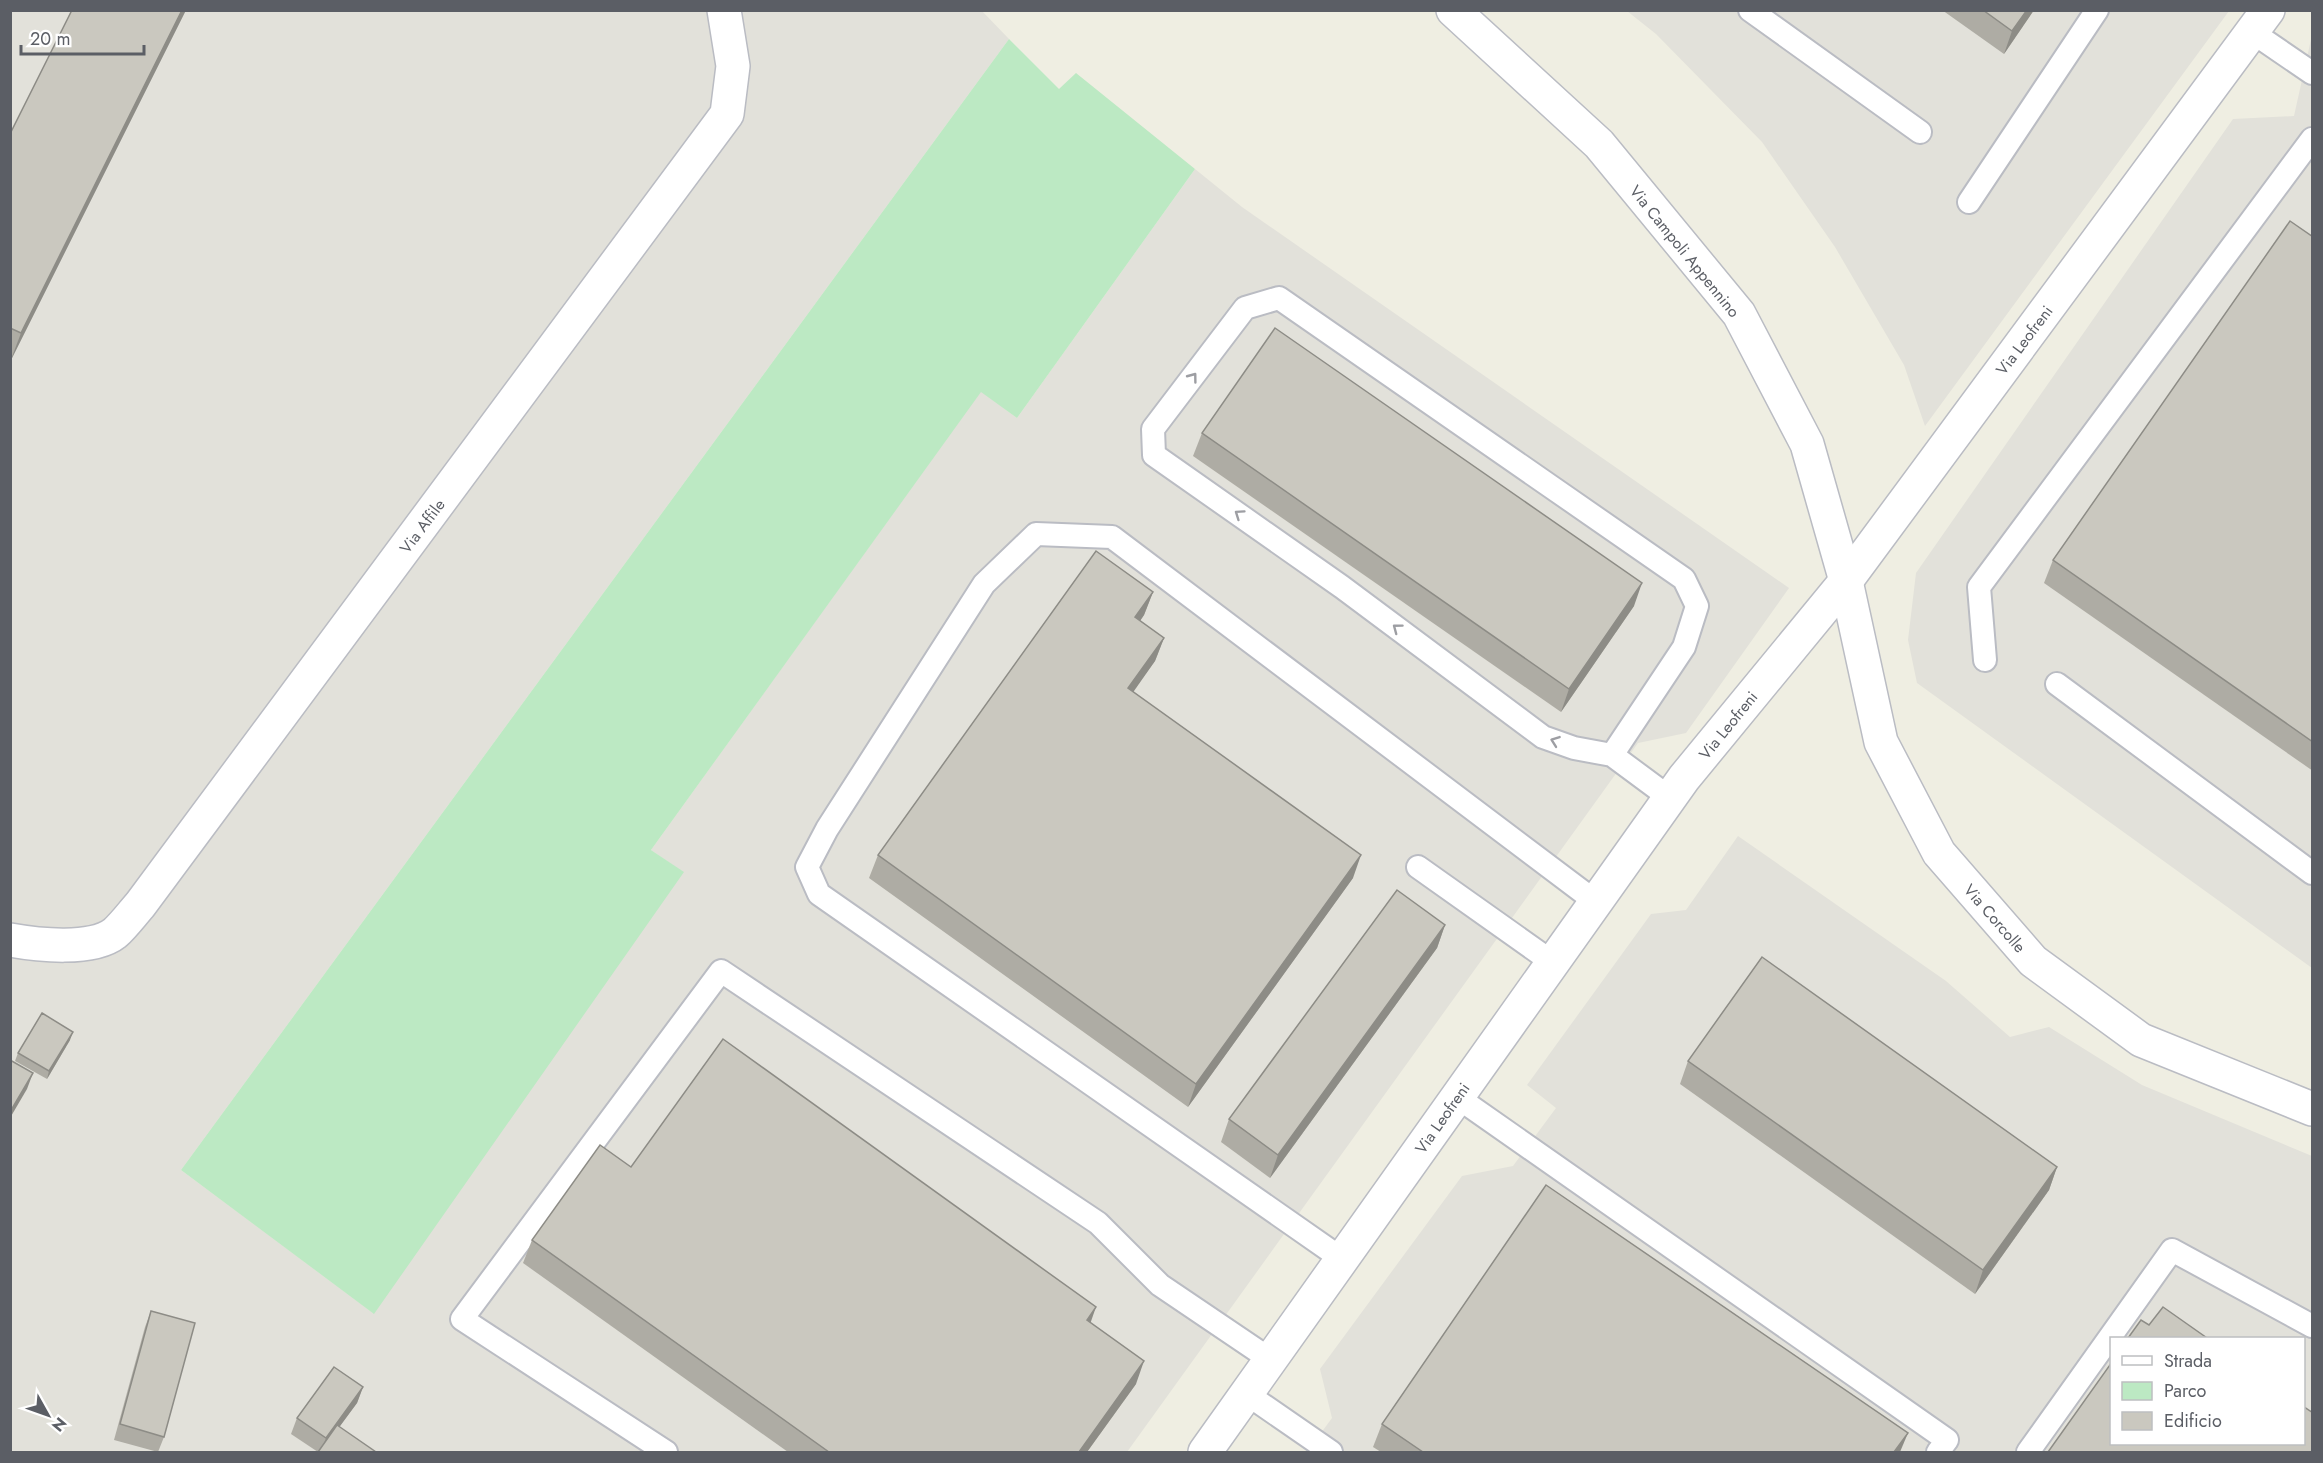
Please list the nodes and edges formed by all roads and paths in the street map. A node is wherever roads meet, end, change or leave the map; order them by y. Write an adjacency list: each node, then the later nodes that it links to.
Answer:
1 (724, 10): 18 (street, Via Affile)
2 (1453, 10): 10 (street, Via Campoli Appennino)
3 (1750, 10): 7 (lane)
4 (2097, 10): 9 (lane)
5 (2260, 21): 6 (lane); 10 (street, Via Leofreni)
6 (2313, 73)
7 (1920, 132)
8 (2313, 139): 11 (lane)
9 (1969, 202)
10 (1846, 581): 14 (street, Via Leofreni); 21 (street, Via Corcolle)
11 (1985, 660)
12 (2057, 684): 16 (lane)
13 (1612, 755): 13 (lane, one-way to 13); 14 (lane)
14 (1670, 798): 17 (street, Via Leofreni)
15 (1418, 867): 19 (lane)
16 (2313, 873)
17 (1596, 902): 19 (street, Via Leofreni); 22 (lane)
18 (13, 945)
19 (1552, 962): 20 (street, Via Leofreni)
20 (1457, 1097): 22 (street, Via Leofreni); 29 (lane)
21 (2313, 1109)
22 (1342, 1259): 24 (street, Via Leofreni)
23 (2313, 1326): 30 (lane)
24 (1271, 1360): 25 (street, Via Leofreni); 26 (lane)
25 (1247, 1394): 27 (street, Via Leofreni); 28 (lane)
26 (666, 1452)
27 (1206, 1452)
28 (1331, 1452)
29 (1938, 1452)
30 (2028, 1452)

